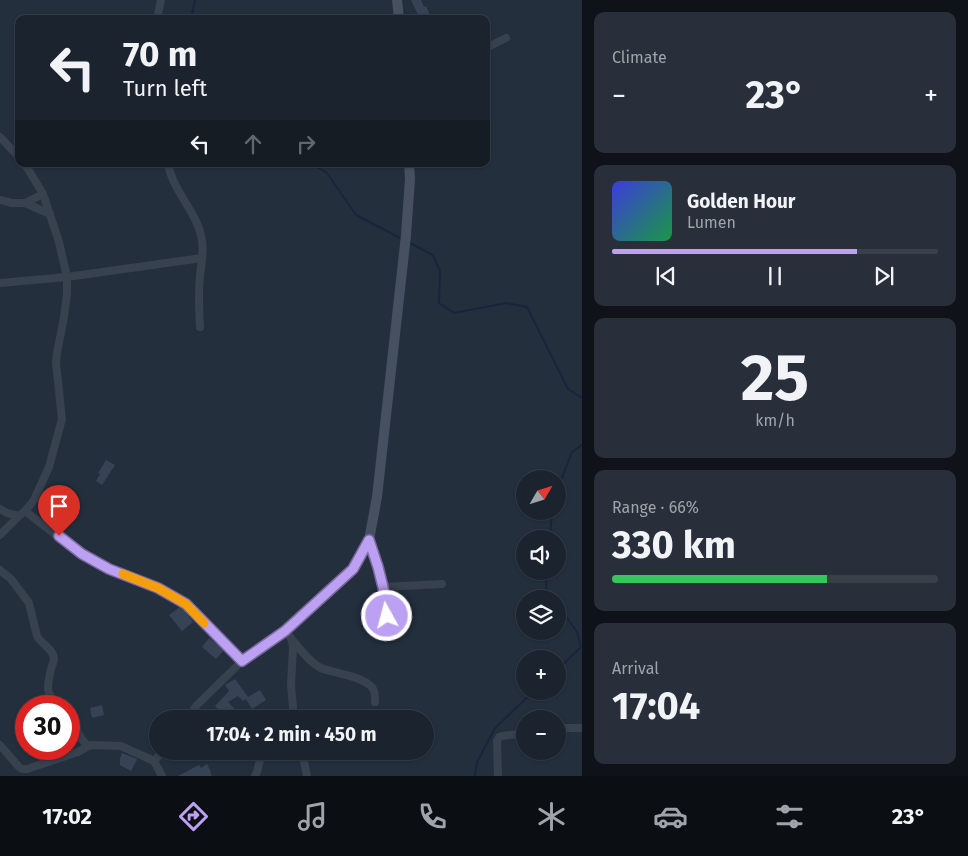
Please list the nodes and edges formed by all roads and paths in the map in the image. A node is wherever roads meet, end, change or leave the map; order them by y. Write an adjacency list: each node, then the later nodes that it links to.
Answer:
1 (161, 0): 3 (street)
2 (397, 0): 4 (street)
3 (159, 15)
4 (398, 15)
5 (506, 38): 6 (street)
6 (490, 46)
7 (0, 137): 8 (street)
8 (15, 154)
9 (26, 167): 12 (street)
10 (169, 167): 16 (street)
11 (409, 167): 23 (street)
12 (43, 194): 14 (street); 15 (street)
13 (0, 200): 14 (street)
14 (25, 203): 15 (street)
15 (50, 214): 17 (street)
16 (202, 258): 17 (street); 19 (street)
17 (67, 277): 18 (street); 21 (street)
18 (0, 283)
19 (200, 326)
20 (0, 509): 21 (street)
21 (22, 514): 22 (street); 29 (street)
22 (0, 534)
23 (369, 540): 26 (street); 28 (street)
24 (0, 570): 30 (street)
25 (442, 584): 26 (street)
26 (383, 587): 27 (street)
27 (387, 616)
28 (288, 634): 29 (street); 31 (street); 33 (street)
29 (242, 661): 32 (street)
30 (50, 695)
31 (375, 702)
32 (194, 710)
33 (293, 710)
34 (566, 728): 35 (street)
35 (582, 728)
36 (516, 734): 46 (street)
37 (80, 738): 39 (street)
38 (0, 745): 39 (street)
39 (88, 746): 42 (street)
40 (260, 760): 44 (street)
41 (304, 760): 45 (street)
42 (154, 761): 43 (street)
43 (162, 776)
44 (255, 776)
45 (307, 776)
46 (498, 776)

